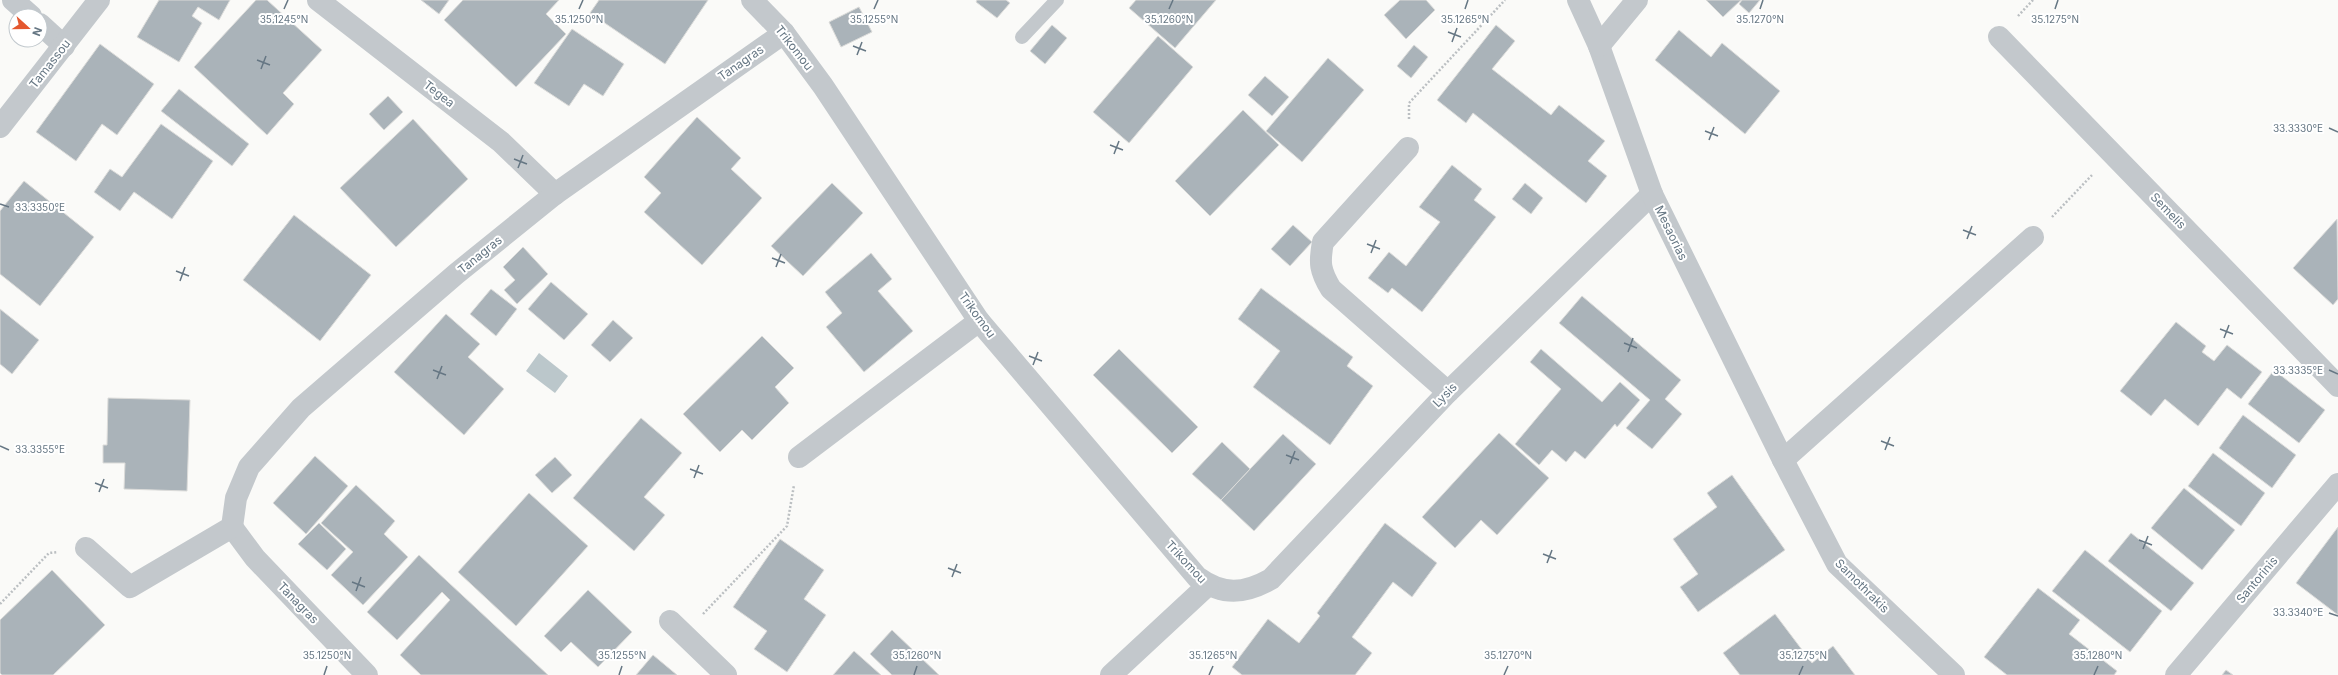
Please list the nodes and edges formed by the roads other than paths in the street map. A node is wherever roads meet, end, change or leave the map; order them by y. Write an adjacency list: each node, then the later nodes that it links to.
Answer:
1 (14, 0): 8 (street)
2 (99, 0): 13 (street, Tamassou)
3 (318, 0): 17 (street, Tegea)
4 (752, 0): 10 (street, Trikomou)
5 (1057, 0): 11 (lane)
6 (1578, 0): 14 (street, Mesaorias)
7 (1637, 0): 14 (street)
8 (22, 8)
9 (48, 31): 13 (street)
10 (784, 33): 17 (street, Tanagras); 20 (street, Trikomou)
11 (1022, 37)
12 (1999, 37): 21 (street, Semelis)
13 (64, 46): 15 (street, Tamassou)
14 (1599, 46): 18 (street, Mesaorias)
15 (0, 127)
16 (1408, 148): 22 (street)
17 (555, 194): 26 (street, Tanagras)
18 (1652, 194): 22 (street, Lysis); 24 (street, Mesaorias)
19 (2034, 237): 24 (street)
20 (979, 321): 23 (street); 28 (street, Trikomou)
21 (2338, 386)
22 (1448, 392): 29 (street, Lysis)
23 (799, 457)
24 (1783, 460): 34 (street, Samothrakis)
25 (2338, 484): 35 (street, Santorinis)
26 (232, 527): 27 (street); 31 (street, Tanagras)
27 (86, 548)
28 (1208, 585): 29 (street, Trikomou); 33 (street)
29 (1238, 592)
30 (677, 627): 32 (street)
31 (367, 675)
32 (726, 675)
33 (1111, 675)
34 (1954, 675)
35 (2176, 675)

